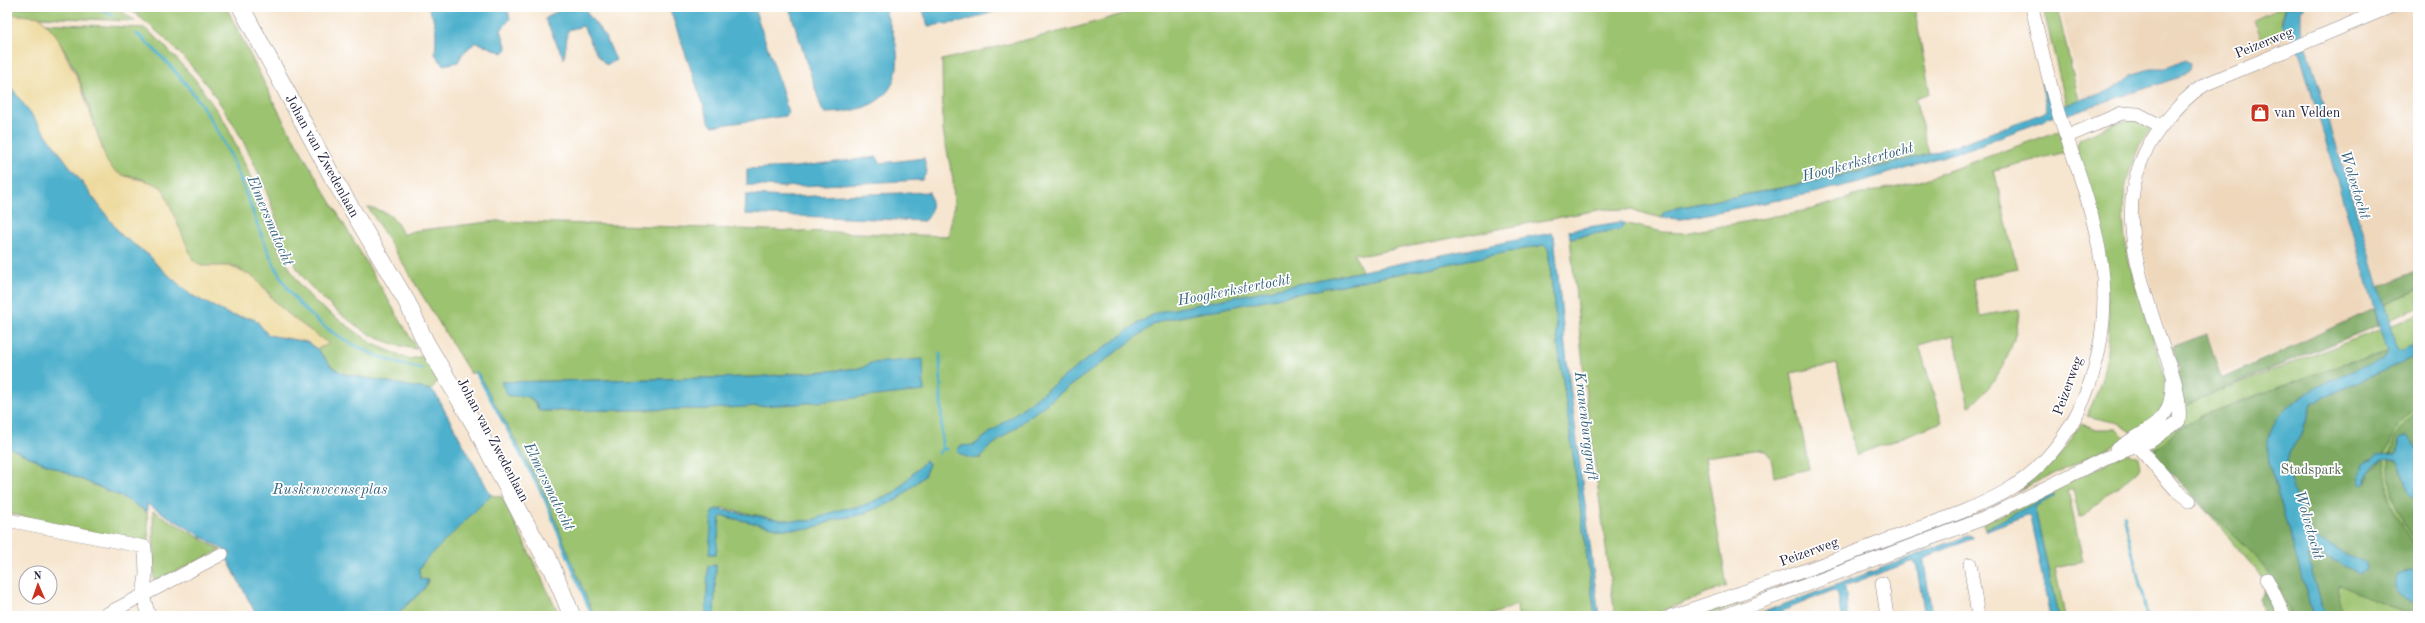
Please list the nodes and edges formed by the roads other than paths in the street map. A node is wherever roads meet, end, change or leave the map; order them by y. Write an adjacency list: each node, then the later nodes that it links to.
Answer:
1 (241, 7): 18 (main road, Johan van Zwedenlaan)
2 (2032, 7): 5 (street, Peizerweg)
3 (2390, 7): 4 (street, Peizerweg)
4 (2161, 126): 5 (street); 6 (street, Peizerweg)
5 (2068, 136): 13 (street, Peizerweg)
6 (2134, 443): 7 (street); 15 (street, Peizerweg)
7 (2190, 501)
8 (7, 520): 14 (street)
9 (222, 554): 14 (street)
10 (1970, 564): 22 (street)
11 (2267, 579): 23 (street)
12 (1882, 583): 21 (street)
13 (1748, 591): 15 (street); 19 (street, Peizerweg)
14 (143, 595): 16 (street); 17 (street)
15 (1753, 605): 20 (street, Peizerweg)
16 (103, 616)
17 (149, 616)
18 (572, 616)
19 (1671, 616)
20 (1723, 616)
21 (1887, 616)
22 (1978, 616)
23 (2285, 616)

